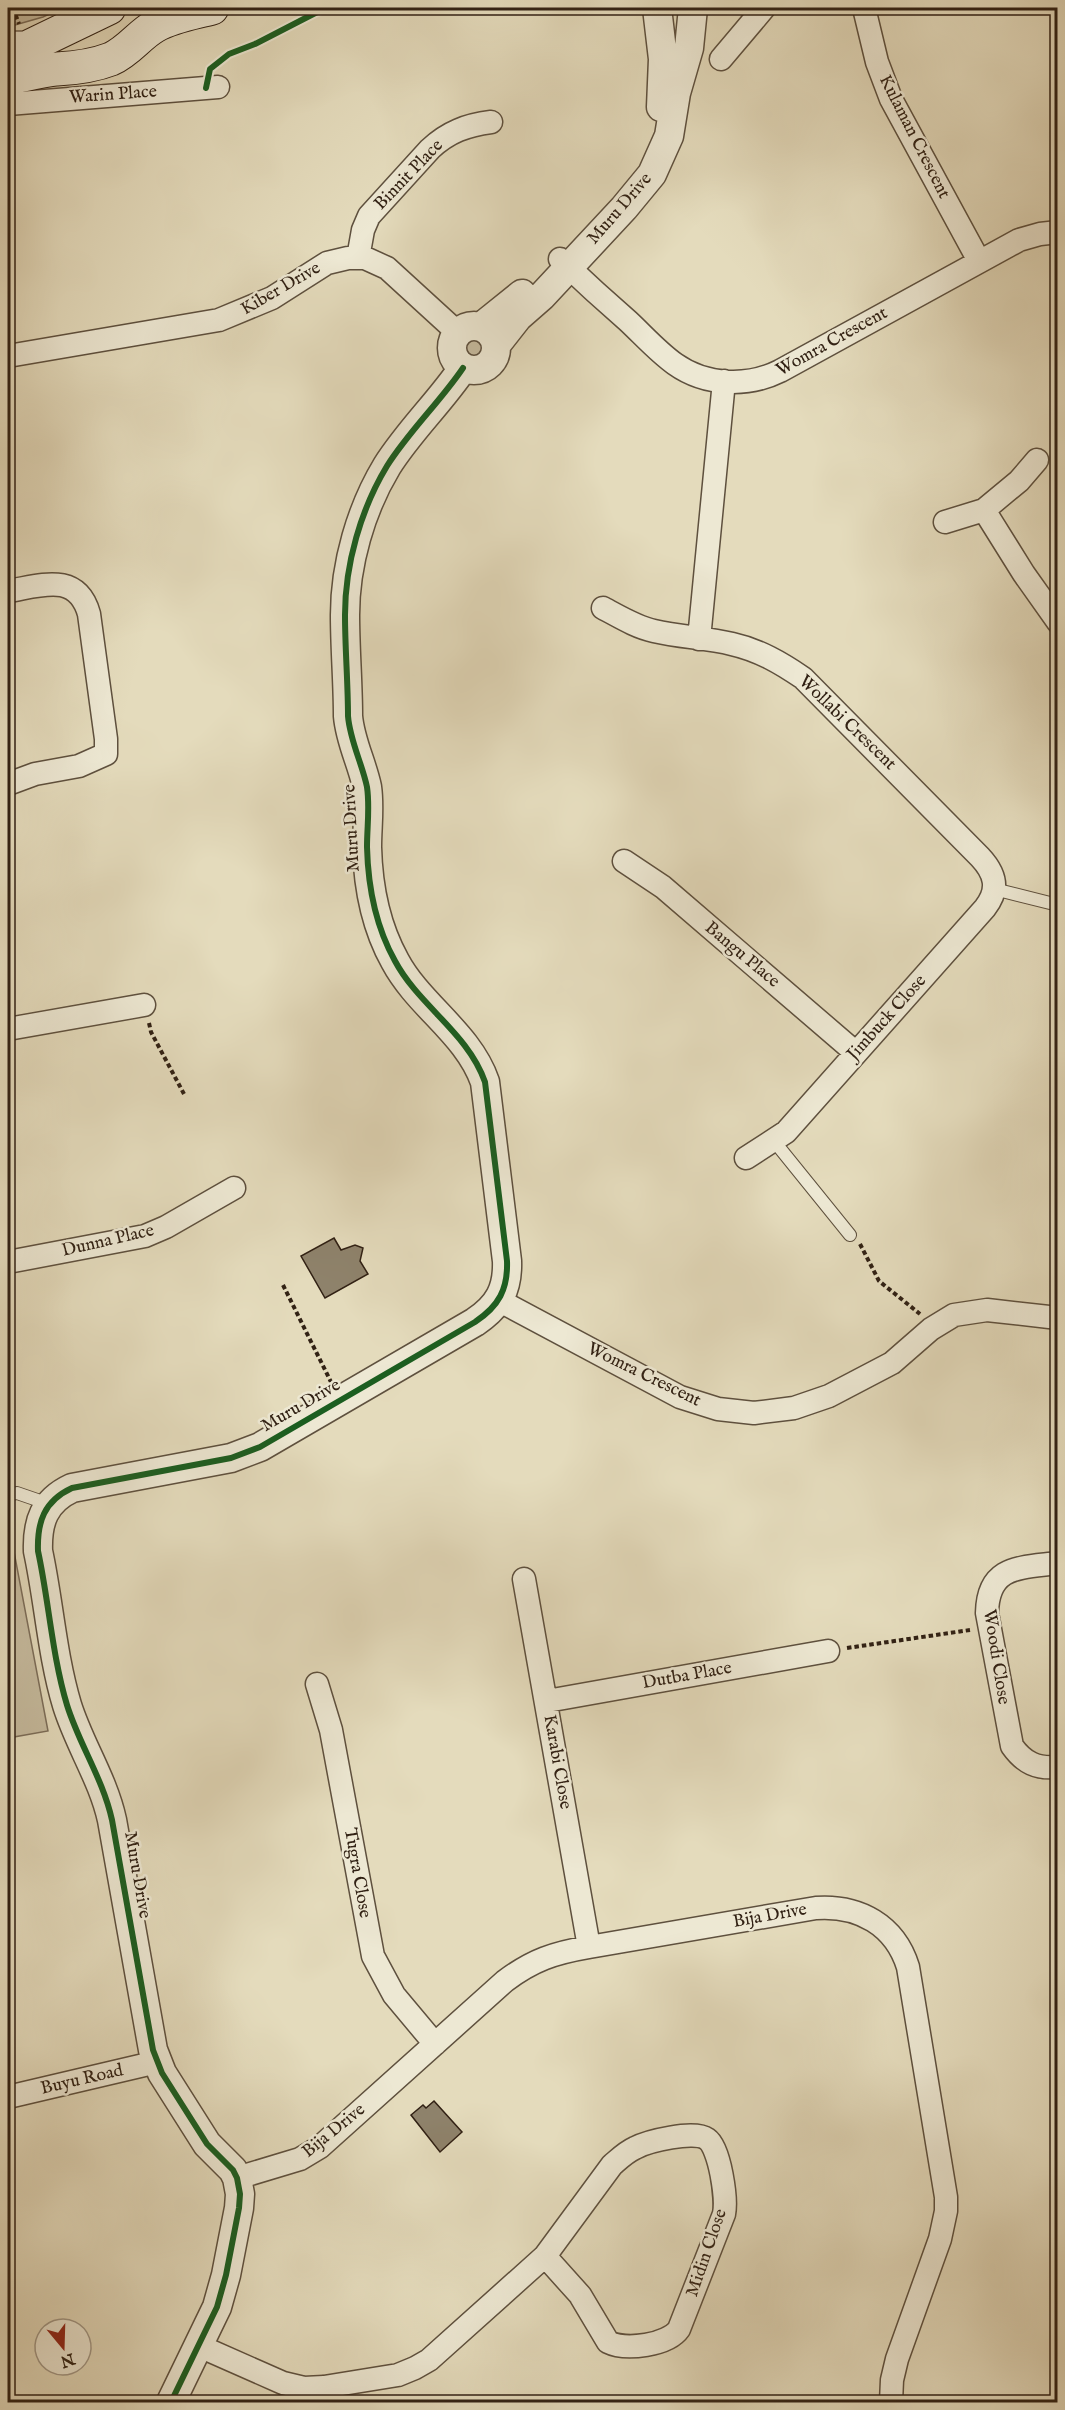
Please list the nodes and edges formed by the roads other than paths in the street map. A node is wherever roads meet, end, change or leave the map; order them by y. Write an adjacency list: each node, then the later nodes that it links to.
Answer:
1 (109, 8): 7 (main road)
2 (212, 8): 9 (main road)
3 (657, 8): 16 (street, Muru Drive)
4 (693, 8): 16 (street, Muru Drive)
5 (764, 8): 8 (street)
6 (864, 8): 15 (street, Kulaman Crescent)
7 (8, 48)
8 (721, 59)
9 (8, 78)
10 (218, 87): 11 (street, Warin Place)
11 (8, 104)
12 (491, 122): 14 (street, Binnit Place)
13 (1058, 232): 15 (street, Womra Crescent)
14 (358, 258): 17 (street, Kiber Drive); 18 (street, Kiber Drive)
15 (979, 261): 20 (street, Womra Crescent)
16 (564, 263): 17 (street, Muru Drive); 20 (street, Womra Crescent)
17 (478, 334): 19 (street); 19 (street)
18 (8, 356)
19 (463, 368): 40 (street, Muru Drive)
20 (724, 381): 27 (street)
21 (1037, 460): 22 (street)
22 (984, 510): 23 (street); 26 (street)
23 (945, 522)
24 (8, 591): 28 (street)
25 (603, 608): 27 (street, Wollabi Crescent)
26 (1058, 622)
27 (699, 639): 30 (street, Wollabi Crescent)
28 (8, 784)
29 (624, 861): 34 (street, Bangu Place)
30 (994, 889): 31 (lane); 34 (street, Jimbuck Close)
31 (1058, 904)
32 (144, 1005): 33 (street)
33 (8, 1029)
34 (856, 1053): 35 (street, Jimbuck Close)
35 (774, 1141): 36 (street, Jimbuck Close); 38 (lane)
36 (746, 1158)
37 (234, 1188): 39 (street, Dunna Place)
38 (850, 1235)
39 (8, 1262)
40 (500, 1301): 41 (street, Womra Crescent); 43 (street, Muru Drive)
41 (1058, 1318)
42 (8, 1495): 43 (lane)
43 (49, 1504): 52 (street, Muru Drive)
44 (1058, 1563): 49 (street, Woodi Close)
45 (524, 1579): 48 (street, Karabi Close)
46 (828, 1651): 48 (street, Dutba Place)
47 (317, 1684): 51 (street, Tugra Close)
48 (547, 1701): 50 (street, Karabi Close)
49 (1058, 1767)
50 (589, 1947): 51 (street, Bija Drive); 58 (street, Bija Drive)
51 (435, 2044): 54 (street, Bija Drive)
52 (157, 2062): 53 (street, Buyu Road); 54 (street, Muru Drive)
53 (8, 2097)
54 (237, 2178): 56 (street)
55 (545, 2256): 55 (street, Midin Close); 56 (street, Midin Close)
56 (197, 2345): 57 (street)
57 (171, 2403)
58 (891, 2403)

